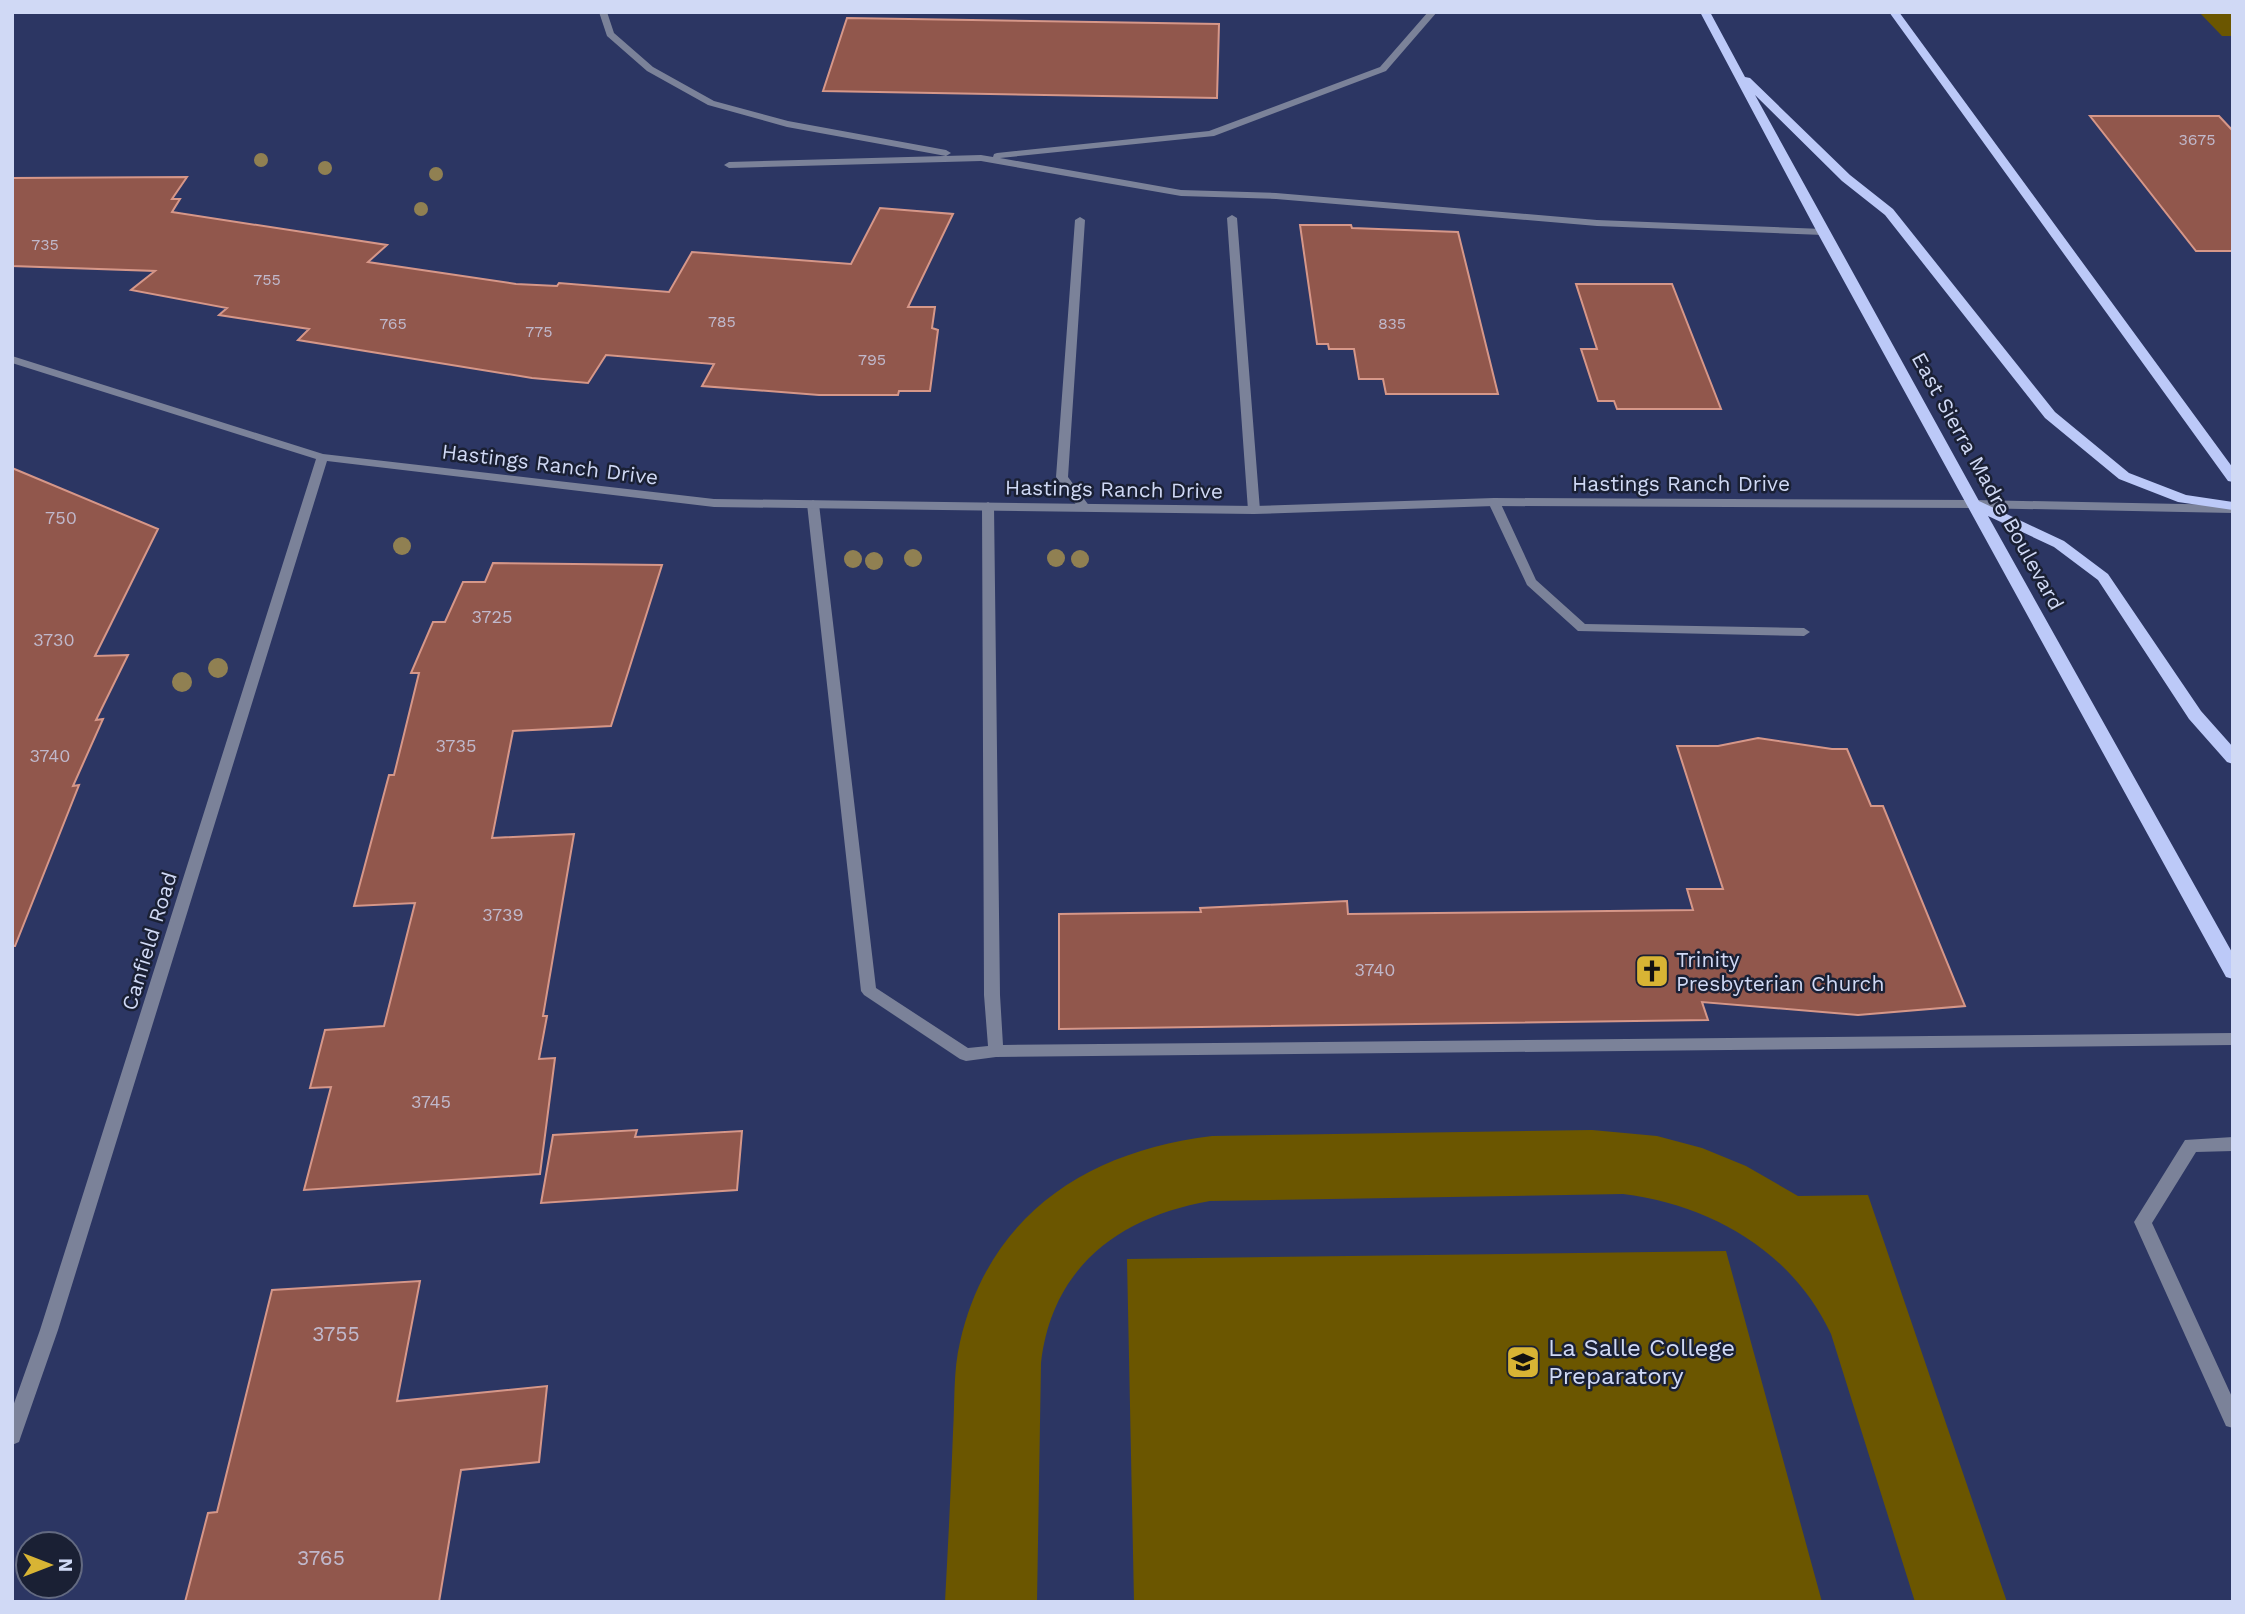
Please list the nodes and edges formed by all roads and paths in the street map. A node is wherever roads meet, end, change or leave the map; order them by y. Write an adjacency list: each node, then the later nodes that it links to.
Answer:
1 (603, 12): 6 (street)
2 (1433, 12): 6 (street)
3 (1705, 12): 5 (main road, East Sierra Madre Boulevard)
4 (1894, 12): 13 (main road)
5 (1734, 68): 10 (main road, East Sierra Madre Boulevard); 19 (main road)
6 (981, 158): 7 (street); 10 (street)
7 (729, 164)
8 (1232, 218): 20 (street)
9 (1080, 220): 18 (street)
10 (1823, 232): 16 (main road, East Sierra Madre Boulevard)
11 (12, 359): 12 (street, Hastings Ranch Drive)
12 (322, 457): 15 (street, Hastings Ranch Drive); 28 (street, Canfield Road)
13 (2233, 478)
14 (1494, 502): 16 (street, Hastings Ranch Drive); 20 (street, Hastings Ranch Drive); 21 (street)
15 (813, 503): 17 (street, Hastings Ranch Drive); 25 (street)
16 (1975, 504): 19 (street, Hastings Ranch Drive); 22 (main road); 23 (main road, East Sierra Madre Boulevard)
17 (988, 506): 18 (street, Hastings Ranch Drive); 25 (street)
18 (1084, 507): 20 (street, Hastings Ranch Drive)
19 (2233, 507)
20 (1254, 510)
21 (1804, 632)
22 (2233, 758)
23 (2233, 972)
24 (2233, 1039): 25 (street)
25 (996, 1051)
26 (2233, 1144): 27 (street)
27 (2233, 1420)
28 (12, 1436)

